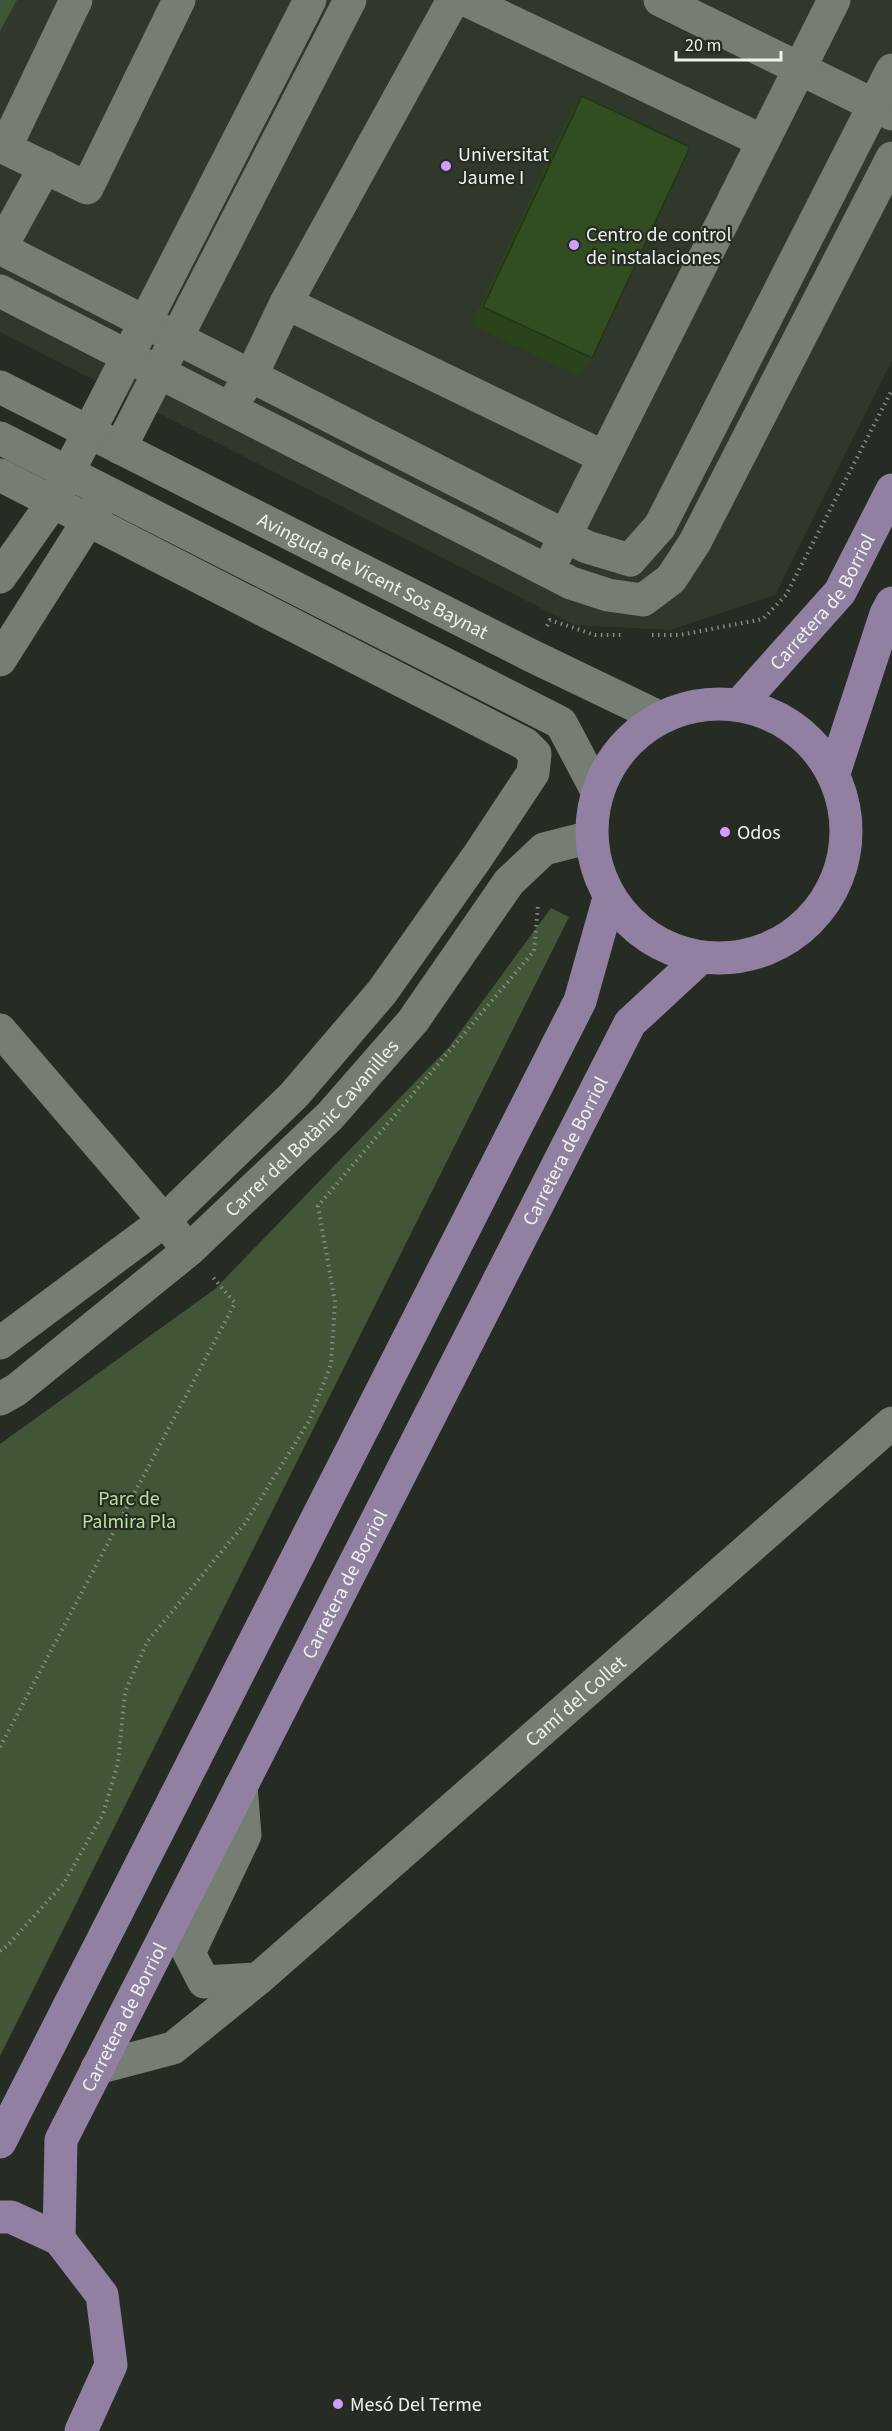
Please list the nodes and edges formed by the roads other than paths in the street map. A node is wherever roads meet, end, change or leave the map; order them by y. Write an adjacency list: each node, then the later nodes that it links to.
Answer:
1 (76, 0): 14 (street)
2 (179, 0): 14 (street)
3 (310, 0): 18 (street)
4 (350, 0): 19 (street)
5 (453, 0): 17 (street)
6 (466, 0): 12 (street)
7 (660, 0): 9 (street)
8 (834, 0): 9 (street)
9 (800, 67): 11 (street); 12 (street)
10 (892, 70): 11 (street)
11 (883, 110): 35 (street)
12 (763, 141): 28 (street)
13 (892, 158): 36 (street)
14 (45, 168): 15 (street)
15 (0, 248): 18 (street)
16 (0, 291): 20 (street)
17 (286, 303): 22 (street); 28 (street)
18 (145, 322): 19 (street); 20 (street)
19 (177, 338): 21 (street); 22 (street)
20 (128, 356): 21 (street); 25 (street)
21 (159, 373): 24 (street); 27 (street)
22 (251, 376): 24 (street); 35 (street)
23 (0, 387): 25 (street, Avinguda de Vicent Sos Baynat)
24 (230, 408): 36 (street)
25 (89, 432): 27 (street, Avinguda de Vicent Sos Baynat); 29 (street)
26 (0, 438): 29 (street)
27 (120, 448): 41 (street, Avinguda de Vicent Sos Baynat)
28 (604, 457): 35 (street)
29 (68, 472): 32 (street); 33 (street)
30 (0, 475): 33 (street)
31 (892, 490): 40 (main road, Carretera de Borriol)
32 (106, 492): 34 (street); 43 (street)
33 (53, 502): 34 (street); 37 (street)
34 (90, 520): 39 (street); 48 (street, Carrer del Botànic Cavanilles)
35 (565, 536): 36 (street)
36 (547, 571)
37 (0, 577)
38 (892, 603): 42 (main road)
39 (0, 660)
40 (740, 704): 41 (main road); 42 (main road)
41 (659, 717): 43 (main road)
42 (834, 773): 46 (main road)
43 (597, 791): 44 (main road)
44 (591, 837): 45 (main road); 49 (street, Carrer del Botànic Cavanilles)
45 (609, 898): 46 (main road); 56 (main road)
46 (698, 960): 53 (main road, Carretera de Borriol)
47 (0, 1030): 48 (street)
48 (164, 1221): 49 (street); 50 (street, Carrer del Botànic Cavanilles)
49 (189, 1250): 51 (street, Carrer del Botànic Cavanilles)
50 (0, 1343)
51 (0, 1399)
52 (892, 1423): 54 (street, Camí del Collet)
53 (241, 1786): 54 (street); 55 (main road, Carretera de Borriol)
54 (258, 1979): 55 (street, Camí del Collet)
55 (98, 2068): 58 (main road, Carretera de Borriol)
56 (0, 2142)
57 (0, 2217): 58 (main road)
58 (59, 2239): 59 (main road)
59 (81, 2431)

